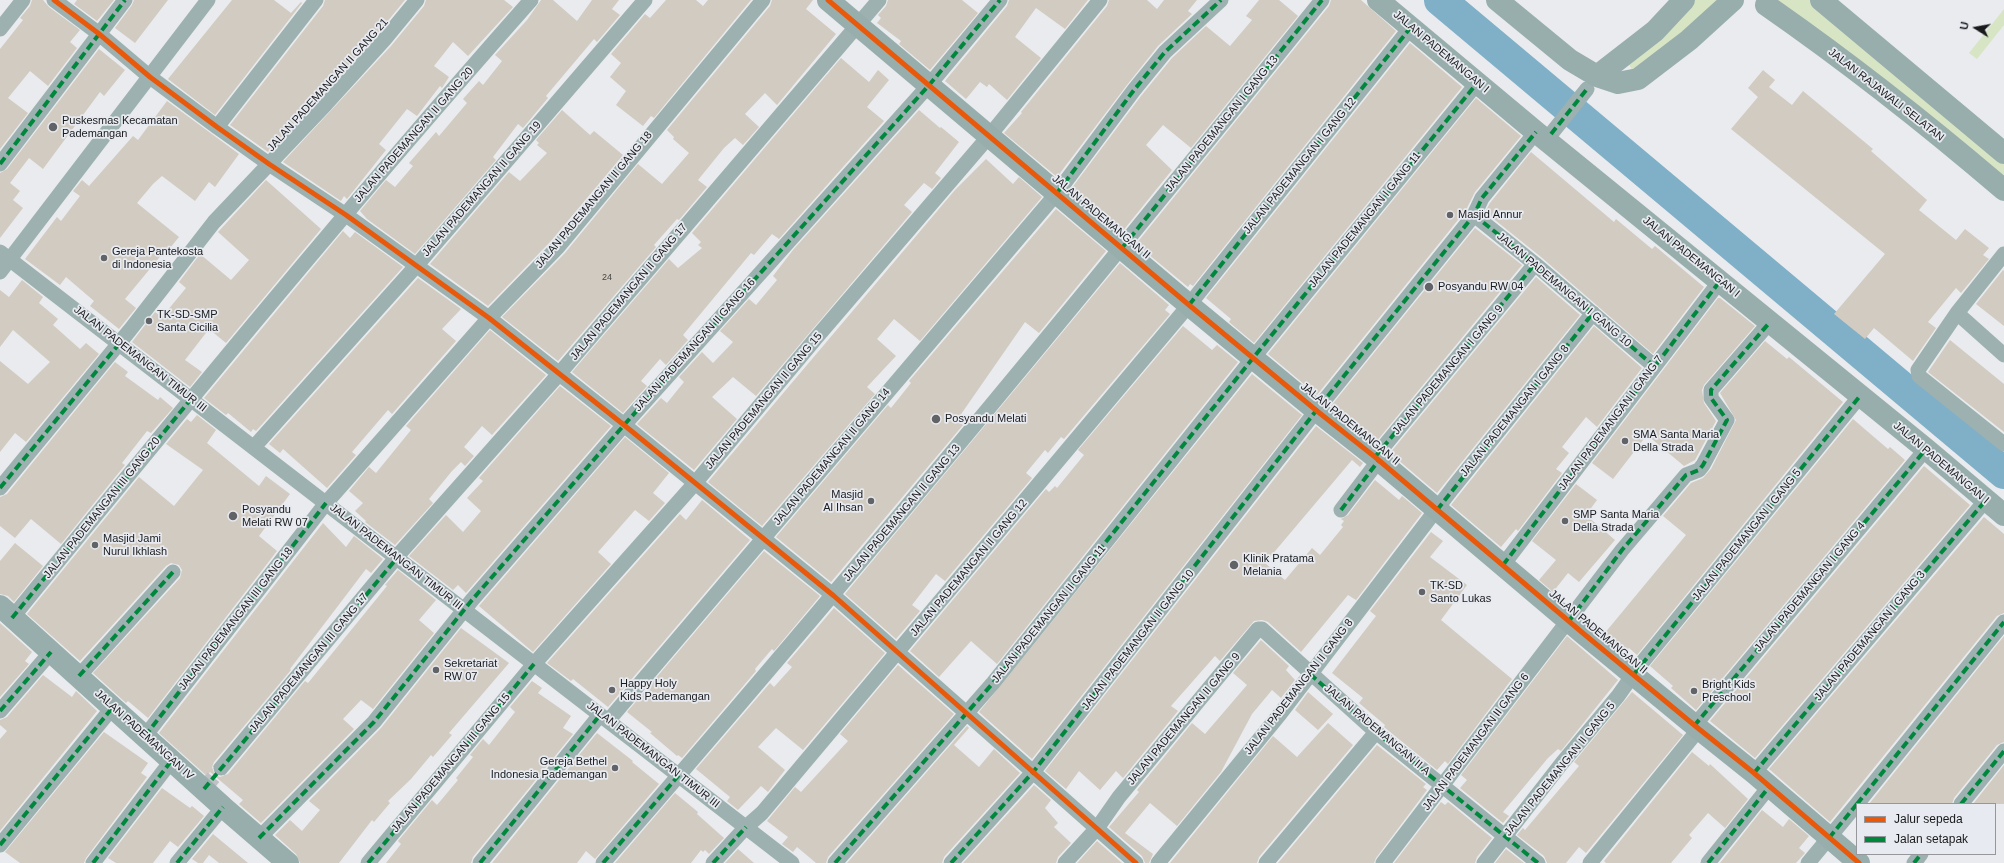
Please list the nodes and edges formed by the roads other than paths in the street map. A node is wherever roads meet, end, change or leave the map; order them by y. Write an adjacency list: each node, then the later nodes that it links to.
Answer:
1 (22, 0): 24 (street)
2 (54, 0): 25 (street)
3 (125, 0): 25 (street)
4 (208, 0): 27 (street)
5 (316, 0): 32 (street)
6 (417, 0): 37 (street, JALAN PADEMANGAN II GANG 21)
7 (531, 0): 40 (street, JALAN PADEMANGAN II GANG 20)
8 (645, 0): 46 (street, JALAN PADEMANGAN II GANG 19)
9 (763, 0): 52 (street, JALAN PADEMANGAN II GANG 18)
10 (828, 0): 22 (street, JALAN PADEMANGAN II)
11 (879, 0): 22 (street, JALAN PADEMANGAN II GANG 17)
12 (1000, 0): 31 (street, JALAN PADEMANGAN II GANG 16)
13 (1100, 0): 34 (street, JALAN PADEMANGAN II GANG 15)
14 (1221, 0): 39 (street, JALAN PADEMANGAN II GANG 14)
15 (1322, 0): 42 (street, JALAN PADEMANGAN I GANG 13)
16 (1378, 0): 23 (street, JALAN PADEMANGAN I)
17 (1497, 0): 30 (street)
18 (1684, 0): 26 (street)
19 (1734, 0): 21 (street); 28 (street)
20 (1821, 0): 35 (street)
21 (1770, 2): 38 (street, JALAN RAJAWALI SELATAN)
22 (857, 24): 31 (street, JALAN PADEMANGAN II); 58 (street, JALAN PADEMANGAN II GANG 17)
23 (1412, 27): 29 (street, JALAN PADEMANGAN I); 49 (street, JALAN PADEMANGAN I GANG 12)
24 (0, 29)
25 (98, 34): 27 (street); 36 (street)
26 (1623, 55): 28 (street); 30 (street)
27 (150, 77): 32 (street); 44 (street)
28 (1638, 79): 30 (street)
29 (1478, 82): 33 (street, JALAN PADEMANGAN I); 56 (street, JALAN PADEMANGAN I GANG 11)
30 (1589, 86): 33 (street)
31 (926, 89): 34 (street, JALAN PADEMANGAN II); 62 (street, JALAN PADEMANGAN II GANG 16)
32 (217, 127): 37 (street)
33 (1547, 132): 41 (street); 48 (street, JALAN PADEMANGAN I)
34 (990, 136): 39 (street, JALAN PADEMANGAN II); 67 (street, JALAN PADEMANGAN II GANG 15)
35 (2004, 152)
36 (0, 164)
37 (269, 164): 40 (street); 54 (street, JALAN PADEMANGAN II GANG 21)
38 (2004, 190)
39 (1057, 193): 42 (street, JALAN PADEMANGAN II); 74 (street, JALAN PADEMANGAN II GANG 14)
40 (346, 214): 46 (street); 60 (street, JALAN PADEMANGAN II GANG 20)
41 (1474, 215): 45 (street, JALAN PADEMANGAN I GANG 10); 61 (street)
42 (1122, 248): 49 (street, JALAN PADEMANGAN II); 78 (street, JALAN PADEMANGAN II GANG 13)
43 (2004, 254): 51 (street)
44 (5, 255): 47 (street); 54 (street, JALAN PADEMANGAN TIMUR III)
45 (1535, 264): 50 (street, JALAN PADEMANGAN I GANG 10); 66 (street, JALAN PADEMANGAN I GANG 9)
46 (417, 265): 52 (street); 64 (street, JALAN PADEMANGAN II GANG 19)
47 (0, 272)
48 (1720, 281): 53 (street, JALAN PADEMANGAN I); 57 (street, JALAN PADEMANGAN I GANG 7)
49 (1189, 305): 56 (street, JALAN PADEMANGAN II); 84 (street, JALAN PADEMANGAN II GANG 12)
50 (1594, 313): 57 (street, JALAN PADEMANGAN I GANG 10); 72 (street, JALAN PADEMANGAN I GANG 8)
51 (1957, 313): 55 (street); 63 (street)
52 (489, 318): 58 (street); 70 (street, JALAN PADEMANGAN II GANG 18)
53 (1770, 322): 59 (street, JALAN PADEMANGAN I); 81 (street, JALAN PADEMANGAN II GANG 6)
54 (119, 344): 60 (street, JALAN PADEMANGAN TIMUR III); 68 (street, JALAN PADEMANGAN II GANG 21)
55 (2004, 355)
56 (1253, 358): 61 (street, JALAN PADEMANGAN II); 91 (street, JALAN PADEMANGAN II GANG 11)
57 (1654, 366): 76 (street, JALAN PADEMANGAN I GANG 7)
58 (559, 374): 62 (street); 75 (street, JALAN PADEMANGAN II GANG 17)
59 (1860, 396): 65 (street, JALAN PADEMANGAN I); 87 (street, JALAN PADEMANGAN I GANG 5)
60 (191, 399): 64 (street, JALAN PADEMANGAN TIMUR III); 80 (street, JALAN PADEMANGAN III GANG 20)
61 (1316, 411): 66 (street, JALAN PADEMANGAN II); 99 (street, JALAN PADEMANGAN II GANG 10)
62 (624, 425): 67 (street); 79 (street, JALAN PADEMANGAN II GANG 16)
63 (2004, 444)
64 (254, 447): 70 (street, JALAN PADEMANGAN TIMUR III)
65 (1926, 449): 69 (street, JALAN PADEMANGAN I); 93 (street, JALAN PADEMANGAN I GANG 4)
66 (1377, 458): 71 (street, JALAN PADEMANGAN I GANG 9); 72 (street, JALAN PADEMANGAN II)
67 (696, 482): 74 (street); 85 (street, JALAN PADEMANGAN II GANG 15)
68 (0, 488)
69 (1986, 500): 73 (street, JALAN PADEMANGAN I); 101 (street, JALAN PADEMANGAN I GANG 3)
70 (326, 503): 75 (street, JALAN PADEMANGAN TIMUR III); 95 (street, JALAN PADEMANGAN III GANG 18)
71 (1341, 510)
72 (1437, 510): 76 (street, JALAN PADEMANGAN II); 86 (street, JALAN PADEMANGAN II GANG 8)
73 (2004, 515)
74 (763, 538): 78 (street); 92 (street, JALAN PADEMANGAN II GANG 14)
75 (396, 558): 79 (street, JALAN PADEMANGAN TIMUR III); 98 (street, JALAN PADEMANGAN III GANG 17)
76 (1503, 565): 81 (street, JALAN PADEMANGAN II)
77 (173, 572): 88 (street)
78 (834, 596): 84 (street); 100 (street, JALAN PADEMANGAN II GANG 13)
79 (465, 610): 85 (street, JALAN PADEMANGAN TIMUR III); 110 (street, JALAN PADEMANGAN II GANG 16)
80 (6, 612): 83 (street, JALAN PADEMANGAN IV)
81 (1569, 621): 87 (street, JALAN PADEMANGAN II); 102 (street, JALAN PADEMANGAN II GANG 6)
82 (2004, 622): 103 (street)
83 (52, 652): 88 (street, JALAN PADEMANGAN IV); 90 (street)
84 (898, 653): 91 (street); 107 (street, JALAN PADEMANGAN II GANG 12)
85 (534, 664): 92 (street, JALAN PADEMANGAN TIMUR III); 117 (street, JALAN PADEMANGAN III GANG 15)
86 (1310, 674): 94 (street, JALAN PADEMANGAN II A); 108 (street, JALAN PADEMANGAN II GANG 9); 126 (street, JALAN PADEMANGAN II GANG 8)
87 (1634, 674): 93 (street, JALAN PADEMANGAN II); 109 (street, JALAN PADEMANGAN II GANG 5)
88 (79, 676): 89 (street, JALAN PADEMANGAN IV)
89 (113, 707): 95 (street, JALAN PADEMANGAN IV); 112 (street)
90 (0, 711)
91 (968, 714): 99 (street); 122 (street, JALAN PADEMANGAN II GANG 11)
92 (604, 718): 100 (street, JALAN PADEMANGAN TIMUR III); 118 (street, JALAN PADEMANGAN II GANG 14)
93 (1696, 728): 101 (street, JALAN PADEMANGAN II); 131 (street, JALAN PADEMANGAN I GANG 4)
94 (1376, 732): 102 (street, JALAN PADEMANGAN II A); 127 (street)
95 (145, 736): 97 (street, JALAN PADEMANGAN IV)
96 (2004, 751): 104 (street)
97 (172, 760): 106 (street, JALAN PADEMANGAN IV); 114 (street)
98 (222, 768)
99 (1034, 771): 108 (street); 123 (street, JALAN PADEMANGAN II GANG 10)
100 (679, 775): 107 (street, JALAN PADEMANGAN TIMUR III); 119 (street, JALAN PADEMANGAN II GANG 13)
101 (1762, 780): 111 (street, JALAN PADEMANGAN II); 132 (street, JALAN PADEMANGAN I GANG 3)
102 (1443, 785): 109 (street, JALAN PADEMANGAN II A); 128 (street, JALAN PADEMANGAN II GANG 6)
103 (1858, 803)
104 (1962, 803)
105 (1856, 805): 111 (street)
106 (223, 807): 110 (street, JALAN PADEMANGAN IV); 115 (street)
107 (746, 827): 120 (street, JALAN PADEMANGAN II GANG 12); 121 (street, JALAN PADEMANGAN TIMUR III)
108 (1098, 827): 124 (street, JALAN PADEMANGAN II GANG 9); 125 (street)
109 (1506, 836): 129 (street, JALAN PADEMANGAN II GANG 5); 130 (street, JALAN PADEMANGAN II A)
110 (259, 838): 116 (street, JALAN PADEMANGAN IV)
111 (1829, 838): 133 (street); 134 (street, JALAN PADEMANGAN II)
112 (0, 845)
113 (1920, 855): 135 (street)
114 (93, 863)
115 (177, 863)
116 (288, 863)
117 (368, 863)
118 (480, 863)
119 (603, 863)
120 (713, 863)
121 (792, 863)
122 (836, 863)
123 (951, 863)
124 (1065, 863)
125 (1136, 863)
126 (1158, 863)
127 (1266, 863)
128 (1384, 863)
129 (1484, 863)
130 (1538, 863)
131 (1590, 863)
132 (1708, 863)
133 (1808, 863)
134 (1859, 863)
135 (1914, 863)

